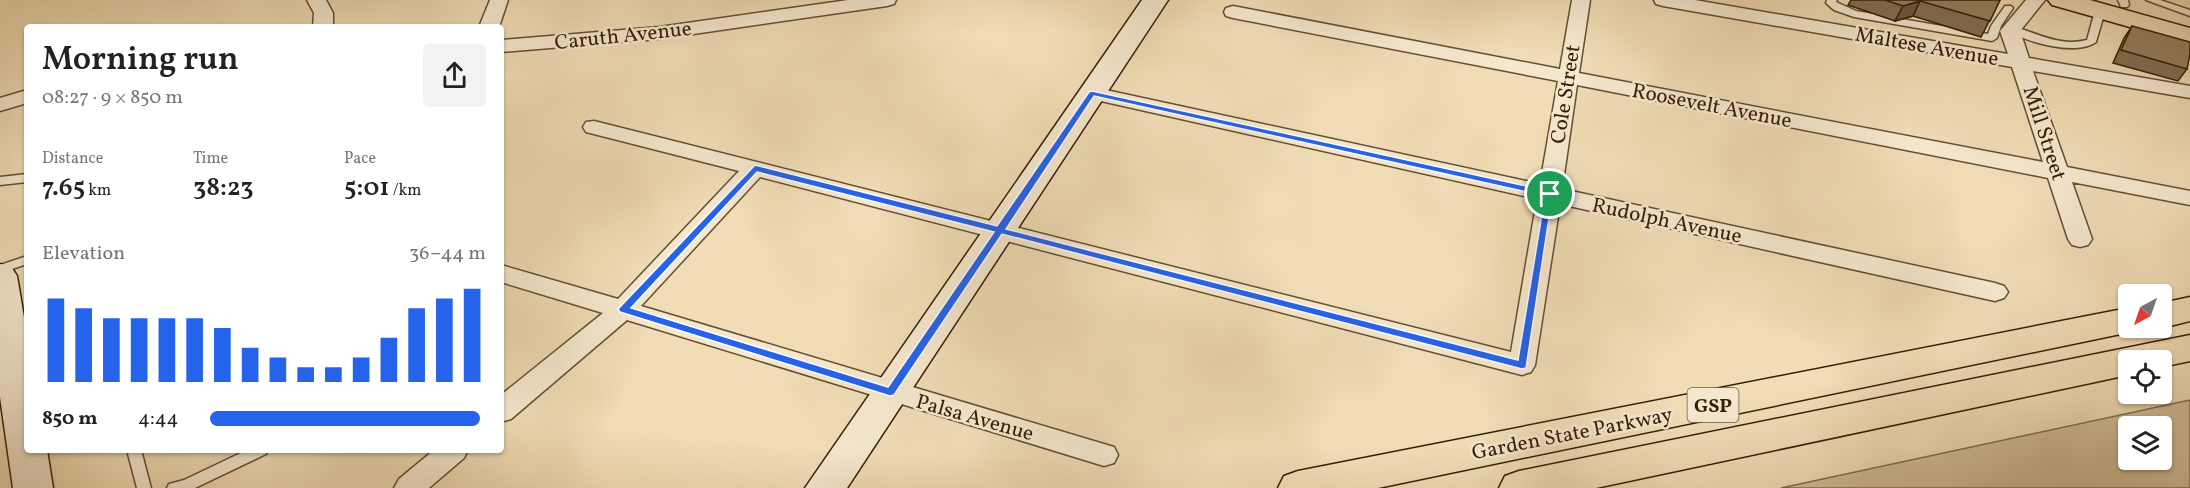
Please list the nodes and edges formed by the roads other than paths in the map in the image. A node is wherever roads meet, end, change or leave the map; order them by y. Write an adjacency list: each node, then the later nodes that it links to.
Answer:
1 (316, 0): 15 (street)
2 (499, 0): 16 (street)
3 (887, 0): 20 (street, Caruth Avenue)
4 (1155, 0): 23 (street)
5 (1581, 0): 21 (street, Cole Street)
6 (1663, 0): 17 (street, Maltese Avenue)
7 (1832, 0): 19 (lane)
8 (2061, 0): 11 (highway)
9 (2151, 0): 13 (lane)
10 (1998, 4): 17 (lane)
11 (2109, 9): 14 (highway); 17 (lane); 18 (highway)
12 (1233, 12): 21 (street, Roosevelt Avenue)
13 (2190, 13)
14 (2190, 23)
15 (324, 24)
16 (490, 24)
17 (2019, 25): 19 (lane); 19 (lane); 22 (street, Maltese Avenue); 28 (street, Mill Street)
18 (2190, 36)
19 (1992, 38)
20 (504, 46)
21 (1567, 78): 28 (street, Roosevelt Avenue); 31 (street, Cole Street)
22 (2190, 92)
23 (1092, 93): 31 (street, Rudolph Avenue); 33 (street)
24 (24, 97): 25 (street)
25 (0, 105)
26 (594, 128): 27 (street)
27 (755, 168): 33 (street); 40 (street)
28 (2058, 172): 32 (street, Roosevelt Avenue); 34 (street, Mill Street)
29 (24, 178): 30 (lane)
30 (0, 181)
31 (1550, 194): 33 (street, Cole Street); 39 (street, Rudolph Avenue)
32 (2190, 198)
33 (1000, 230): 51 (street)
34 (2080, 239)
35 (24, 261): 36 (lane)
36 (0, 268)
37 (504, 274): 40 (street, Palsa Avenue)
38 (0, 276): 44 (street)
39 (1995, 291)
40 (623, 309): 51 (street, Palsa Avenue); 53 (street)
41 (2190, 309): 42 (highway)
42 (2172, 313)
43 (2118, 323): 66 (highway, Garden State Parkway / GSP)
44 (9, 340): 54 (street)
45 (2190, 348): 46 (highway)
46 (2172, 352)
47 (2118, 363): 52 (highway, Garden State Parkway / GSP)
48 (2190, 365): 49 (highway)
49 (2172, 368)
50 (2118, 374): 52 (highway)
51 (890, 392): 60 (street, Palsa Avenue); 65 (street)
52 (1967, 394): 67 (highway, Garden State Parkway / GSP)
53 (504, 408)
54 (20, 413): 55 (street)
55 (24, 436)
56 (27, 453): 61 (street)
57 (135, 453): 62 (lane)
58 (255, 453): 63 (lane)
59 (450, 453): 64 (street)
60 (1104, 455)
61 (33, 488)
62 (144, 488)
63 (174, 488)
64 (409, 488)
65 (825, 488)
66 (1298, 488)
67 (1519, 488)

